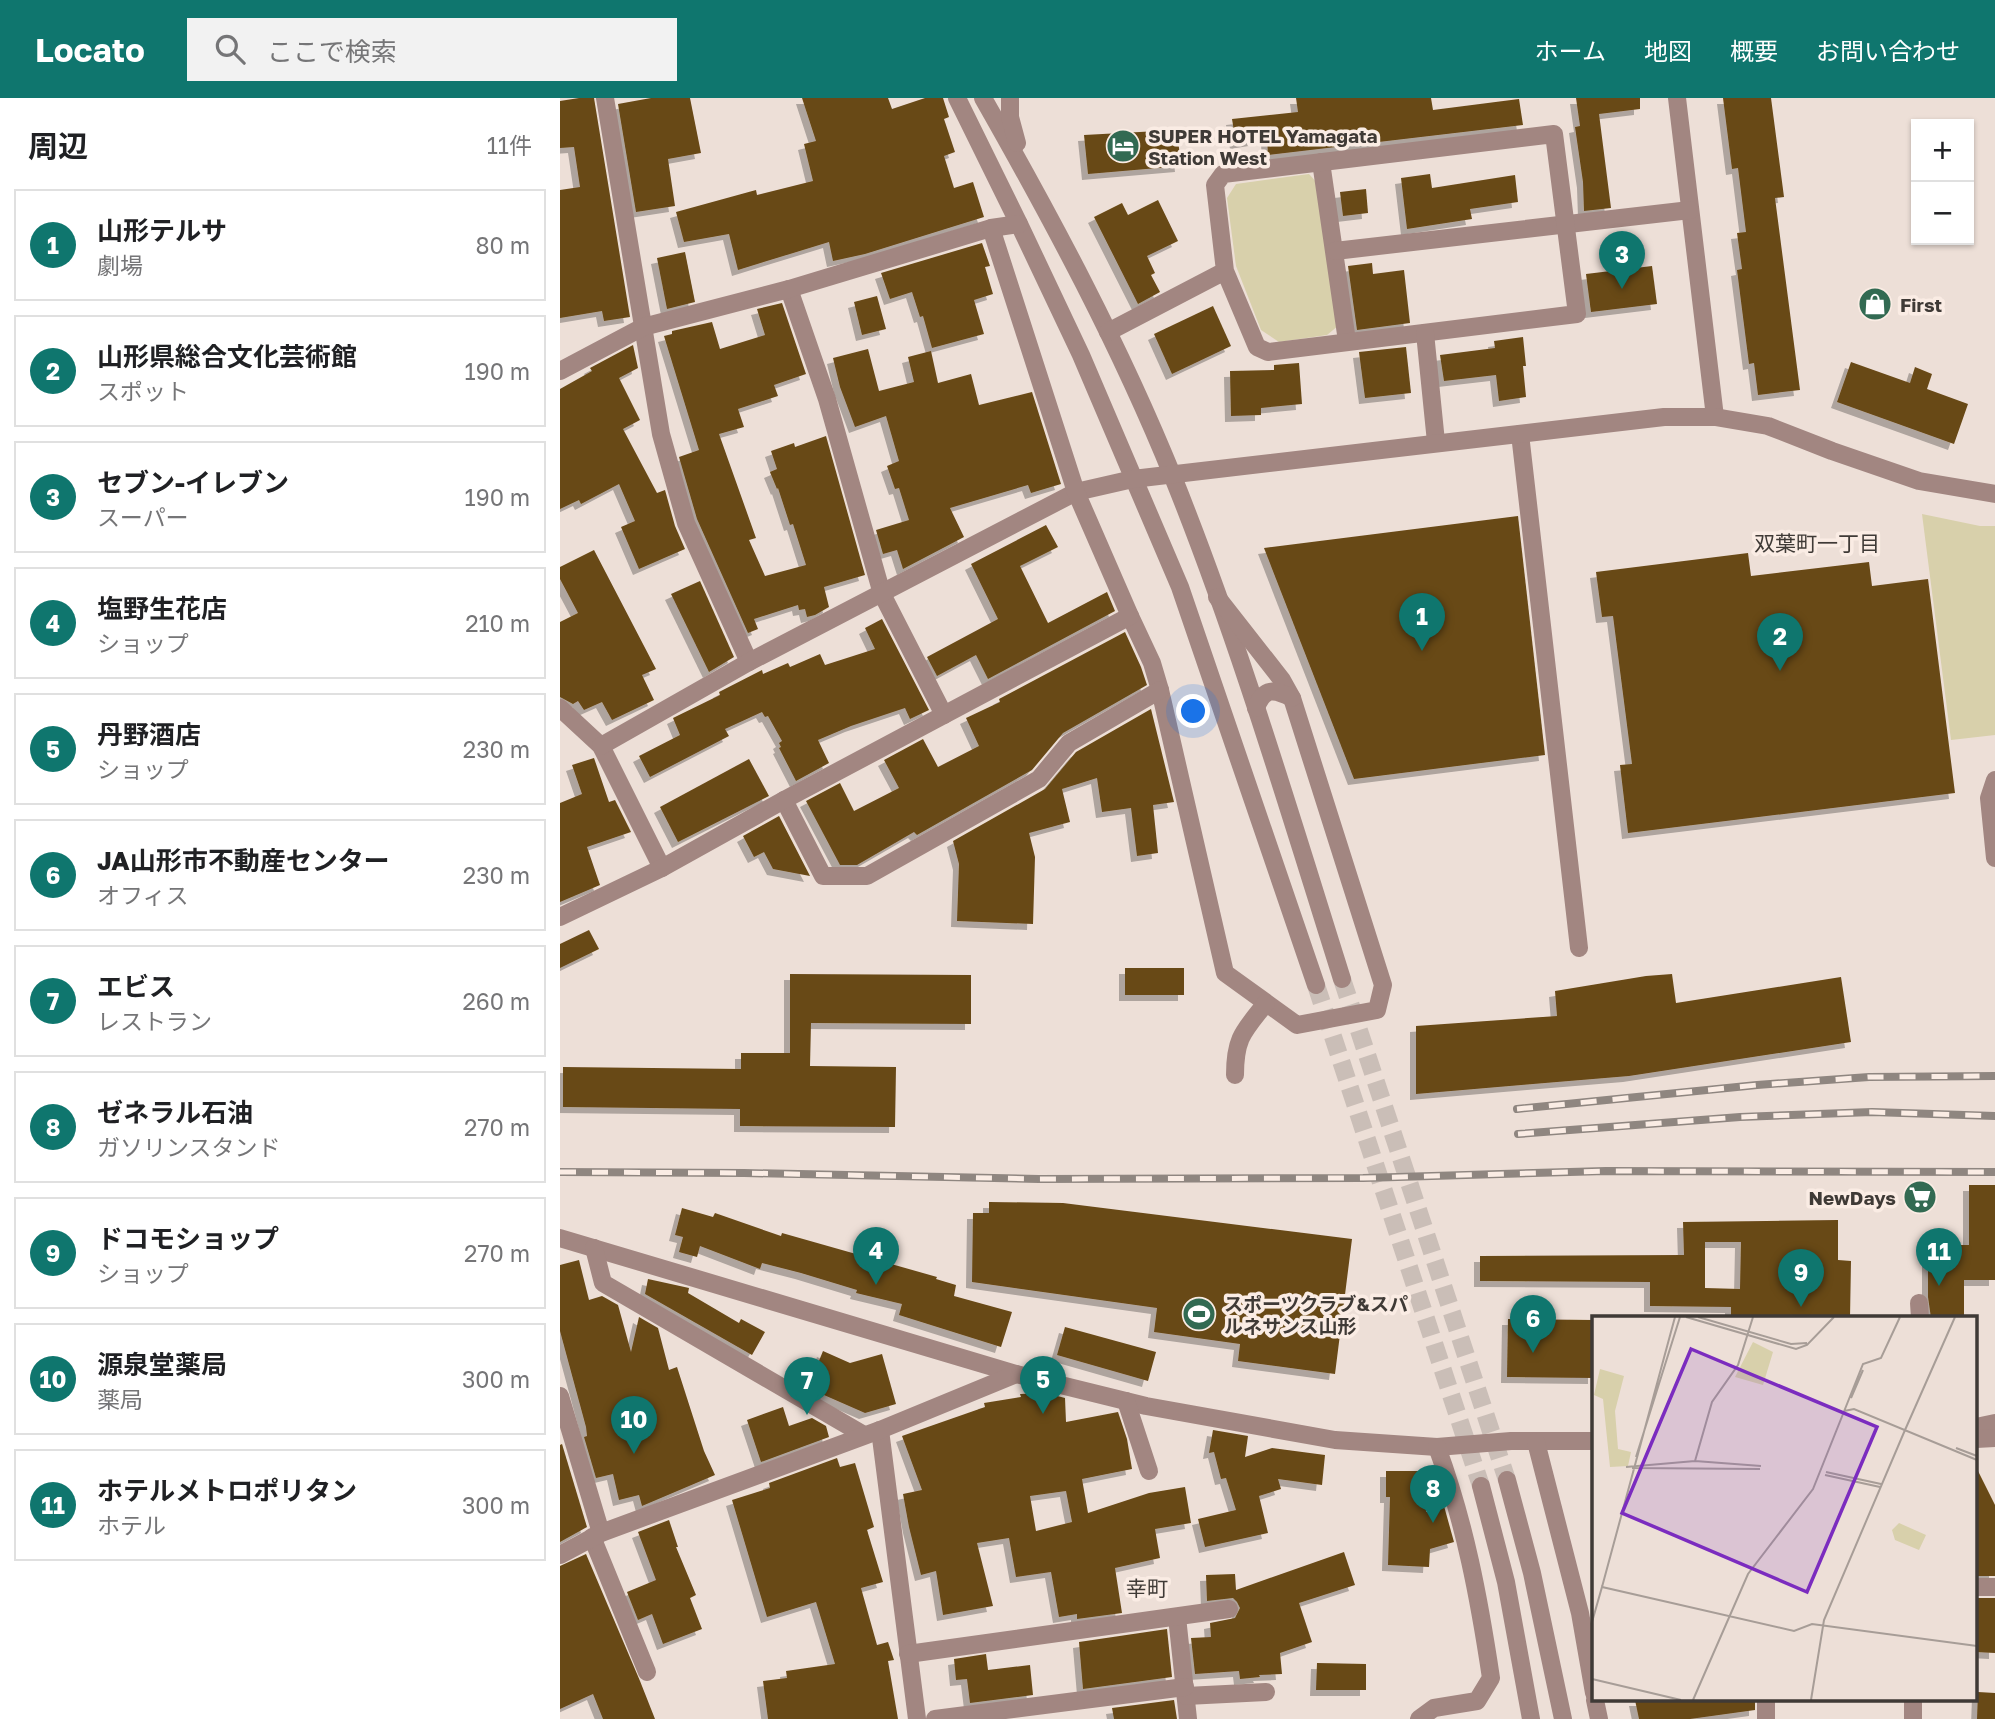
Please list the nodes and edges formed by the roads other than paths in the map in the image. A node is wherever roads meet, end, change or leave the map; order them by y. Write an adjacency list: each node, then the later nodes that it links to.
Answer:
1 (605, 98): 15 (street)
2 (957, 98): 9 (street)
3 (984, 98): 7 (street)
4 (1010, 98): 7 (street)
5 (1677, 98): 8 (street)
6 (1321, 162): 10 (street); 12 (street); 13 (street)
7 (1027, 176): 16 (street)
8 (1690, 210): 10 (street); 20 (street)
9 (1019, 224): 11 (street); 24 (street)
10 (1566, 224): 12 (street); 17 (street)
11 (991, 228): 14 (street); 25 (street)
12 (1335, 251): 18 (street)
13 (1225, 271): 16 (street); 18 (street)
14 (789, 289): 15 (street); 27 (street)
15 (642, 327): 19 (street); 30 (street)
16 (1108, 332): 23 (street)
17 (1425, 333): 18 (street); 22 (street)
18 (1347, 341)
19 (560, 371)
20 (1715, 417): 21 (street); 26 (street)
21 (1520, 434): 22 (street); 42 (street)
22 (1436, 442): 23 (street)
23 (1172, 476): 24 (street); 28 (street)
24 (1133, 479): 25 (street); 44 (street)
25 (1076, 492): 27 (street); 29 (street)
26 (1995, 494)
27 (882, 594): 30 (street); 35 (street)
28 (1217, 597): 32 (street); 34 (street)
29 (1130, 616): 31 (street); 35 (street)
30 (749, 662): 36 (street)
31 (1160, 690): 38 (street); 45 (street)
32 (1292, 698): 34 (street); 45 (street)
33 (560, 708): 36 (street)
34 (1256, 708): 43 (street)
35 (944, 715): 38 (street)
36 (601, 746): 40 (street)
37 (1995, 780): 39 (street)
38 (784, 800): 40 (street)
39 (1995, 858)
40 (662, 868): 41 (street)
41 (560, 917)
42 (1579, 948)
43 (1342, 979)
44 (1316, 985)
45 (1266, 1003): 46 (street)
46 (1236, 1075)
47 (560, 1238): 48 (street)
48 (594, 1248): 49 (street); 52 (street)
49 (1016, 1374): 51 (street); 52 (street)
50 (560, 1395): 59 (street)
51 (1126, 1401): 55 (street); 56 (street)
52 (872, 1433): 59 (street); 64 (street)
53 (1592, 1441): 54 (street)
54 (1536, 1442): 55 (street); 62 (street)
55 (1437, 1447): 72 (street)
56 (1149, 1471)
57 (1507, 1480): 74 (street)
58 (1481, 1486): 73 (street)
59 (597, 1535): 60 (street); 66 (street)
60 (560, 1555)
61 (1229, 1609): 63 (street)
62 (1587, 1612): 65 (street)
63 (1177, 1617): 64 (street); 67 (street)
64 (908, 1654): 69 (street)
65 (1592, 1670)
66 (647, 1672)
67 (1186, 1691): 68 (street); 70 (street); 71 (street)
68 (1266, 1692)
69 (917, 1719)
70 (935, 1719)
71 (1188, 1719)
72 (1419, 1719)
73 (1531, 1719)
74 (1563, 1719)

